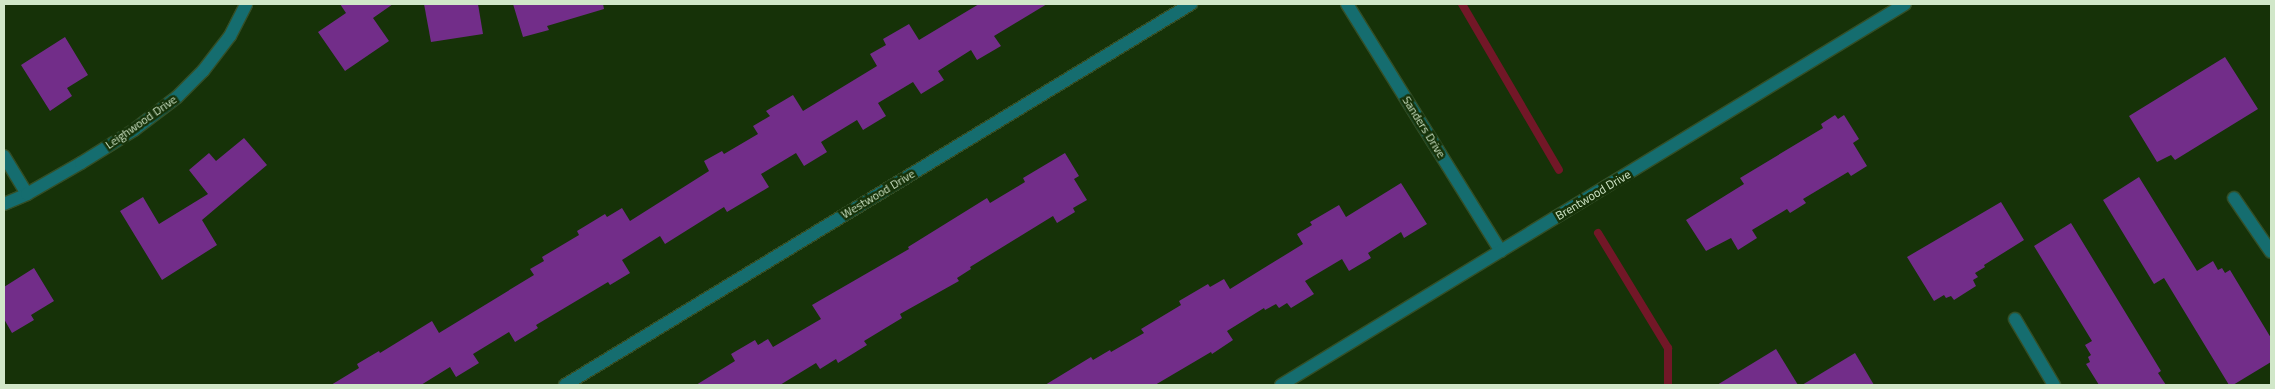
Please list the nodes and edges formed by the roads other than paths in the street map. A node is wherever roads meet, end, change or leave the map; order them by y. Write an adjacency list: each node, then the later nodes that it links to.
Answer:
1 (246, 4): 6 (street, Leighwood Drive)
2 (1191, 4): 12 (street, Westwood Drive)
3 (1346, 4): 9 (street, Sanders Drive)
4 (1905, 4): 9 (street, Brentwood Drive)
5 (4, 156): 6 (street)
6 (26, 194): 8 (street, Leighwood Drive)
7 (2234, 198): 10 (street)
8 (4, 204)
9 (1501, 251): 13 (street, Brentwood Drive)
10 (2271, 252)
11 (2015, 319): 14 (street)
12 (565, 385)
13 (1281, 385)
14 (2054, 385)

